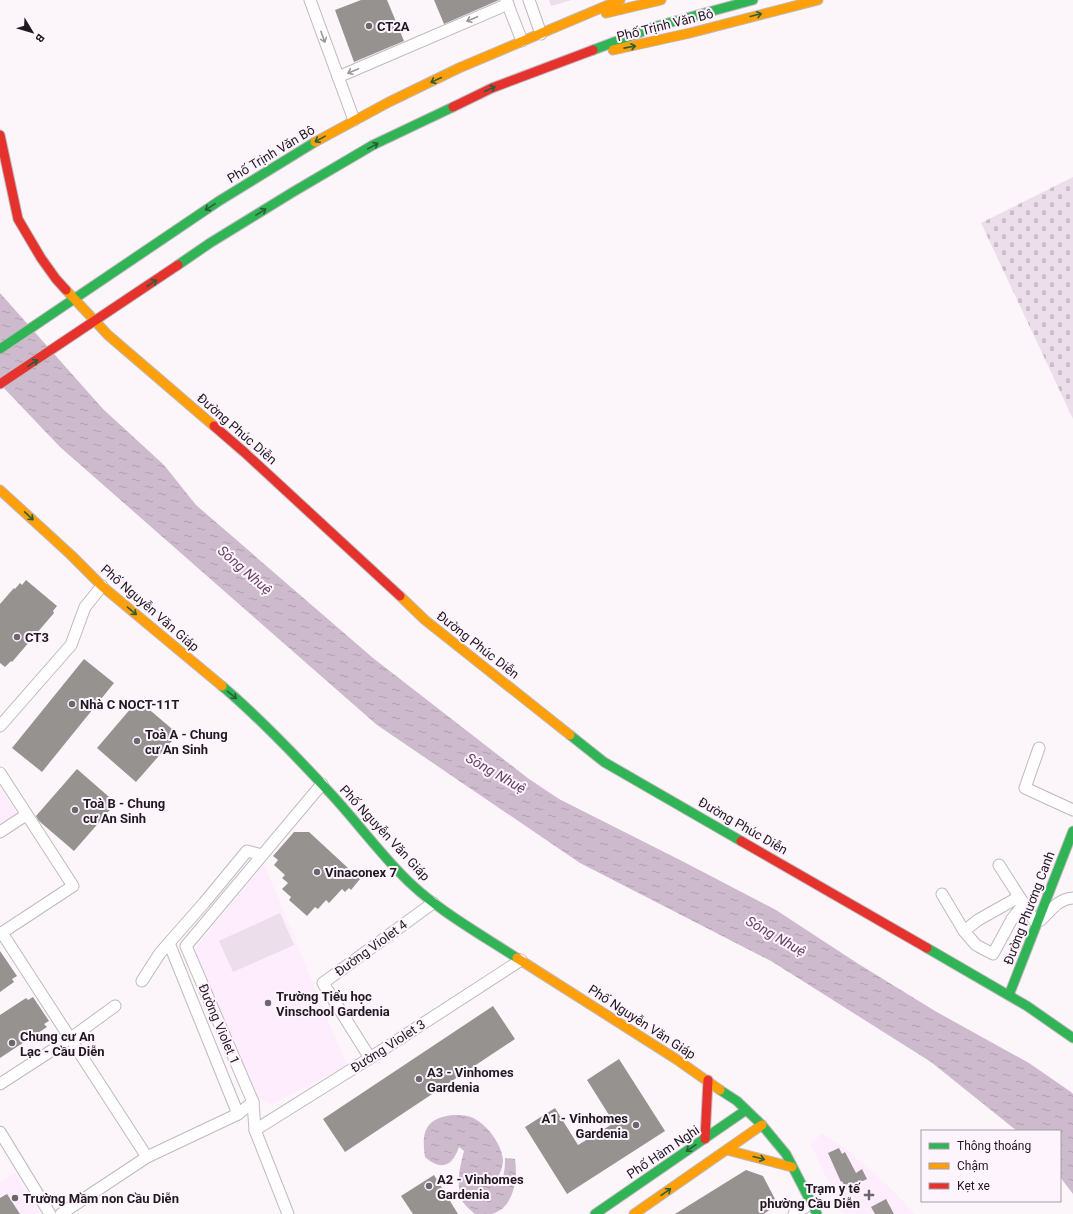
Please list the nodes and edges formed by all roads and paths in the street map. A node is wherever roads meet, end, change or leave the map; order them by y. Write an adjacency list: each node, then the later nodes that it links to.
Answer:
1 (310, 0): 12 (street, one-way to 12)
2 (529, 0): 9 (street)
3 (620, 0): 8 (street, Phố Trịnh Văn Bô)
4 (753, 0): 11 (street, Phố Trịnh Văn Bô)
5 (818, 0): 11 (street, Phố Trịnh Văn Bô, one-way to 5)
6 (657, 1): 8 (street, Phố Trịnh Văn Bô)
7 (507, 2): 10 (street); 12 (street, one-way to 12)
8 (577, 19): 9 (street, Phố Trịnh Văn Bô)
9 (541, 34): 10 (street, Phố Trịnh Văn Bô)
10 (522, 41): 13 (street, Phố Trịnh Văn Bô, one-way to 13)
11 (565, 60): 16 (street, Phố Trịnh Văn Bô, one-way to 11)
12 (338, 77): 13 (street)
13 (354, 120): 15 (street, Phố Trịnh Văn Bô, one-way to 15)
14 (0, 135): 15 (street, Đường Phúc Diễn)
15 (75, 300): 16 (street, Đường Phúc Diễn); 17 (street, Phố Trịnh Văn Bô)
16 (95, 322): 18 (street, Phố Trịnh Văn Bô, one-way to 16); 41 (street, Đường Phúc Diễn)
17 (0, 349)
18 (0, 384)
19 (0, 490): 20 (street, Phố Nguyễn Văn Giáp, one-way to 20)
20 (102, 586): 21 (street); 24 (street, Phố Nguyễn Văn Giáp, one-way to 24)
21 (0, 726)
22 (1039, 748): 25 (street)
23 (0, 773): 26 (street)
24 (322, 784): 29 (street); 34 (street, Phố Nguyễn Văn Giáp)
25 (1073, 810)
26 (26, 815): 28 (street); 37 (street)
27 (1073, 831): 35 (street, Đường Phương Canh)
28 (0, 832)
29 (262, 855): 38 (street); 48 (street, Đường Violet 1)
30 (999, 865): 33 (street)
31 (942, 894): 36 (street)
32 (1073, 898): 35 (street)
33 (1022, 900): 35 (street); 36 (street); 36 (street)
34 (433, 903): 39 (street, Phố Nguyễn Văn Giáp); 45 (street, Đường Violet 4)
35 (1036, 925): 41 (street, Đường Phương Canh)
36 (964, 932)
37 (1, 934): 43 (street)
38 (169, 943): 40 (street); 50 (street)
39 (521, 960): 45 (street, Đường Violet 3); 46 (street, Phố Nguyễn Văn Giáp)
40 (142, 981)
41 (1009, 995): 44 (street, Đường Phúc Diễn)
42 (115, 1006): 43 (street)
43 (71, 1038): 47 (street); 56 (street)
44 (1073, 1038)
45 (370, 1058): 52 (street, Đường Violet 3)
46 (708, 1080): 49 (street, Phố Nguyễn Văn Giáp); 54 (street)
47 (0, 1084)
48 (253, 1102): 50 (street); 52 (street, Đường Violet 1)
49 (746, 1110): 51 (street, Phố Nguyễn Văn Giáp); 54 (street, Phố Hàm Nghi)
50 (238, 1114): 56 (street)
51 (762, 1125): 55 (street); 57 (street, Phố Nguyễn Văn Giáp)
52 (255, 1130): 61 (street, Đường Violet 1)
53 (0, 1132): 59 (street)
54 (705, 1139): 62 (street, Phố Hàm Nghi, one-way to 62)
55 (727, 1150): 57 (street, one-way to 57); 63 (street, one-way to 55)
56 (147, 1157): 60 (street)
57 (792, 1167): 58 (street, Phố Nguyễn Văn Giáp)
58 (812, 1202): 64 (street); 65 (street, Phố Nguyễn Văn Giáp)
59 (50, 1214)
60 (62, 1214)
61 (288, 1214)
62 (594, 1214)
63 (634, 1214)
64 (794, 1214)
65 (817, 1214)

